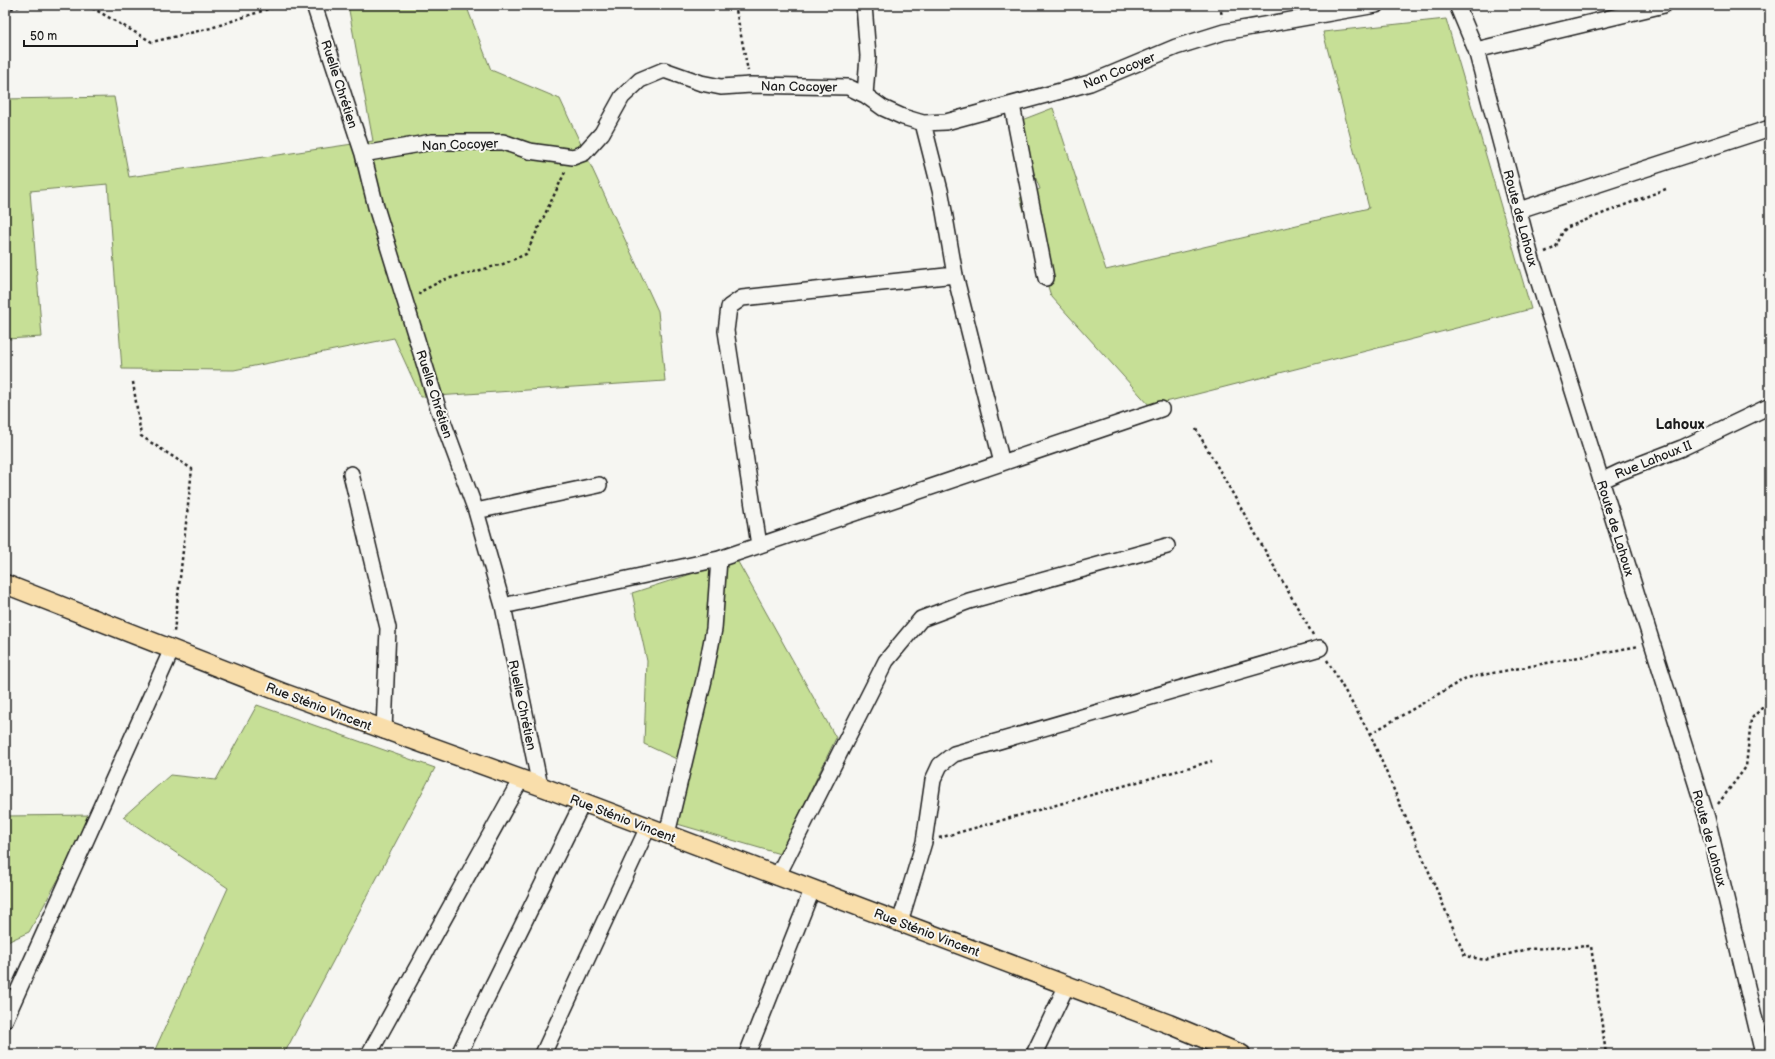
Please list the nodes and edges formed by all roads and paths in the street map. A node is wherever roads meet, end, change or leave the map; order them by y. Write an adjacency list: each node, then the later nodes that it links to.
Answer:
1 (26, 5): 10 (path)
2 (87, 5): 3 (path)
3 (280, 5)
4 (314, 5): 17 (street, Ruelle Chrétien)
5 (735, 5): 12 (path)
6 (864, 5): 13 (street)
7 (1376, 5): 14 (street, Nan Cocoyer)
8 (1457, 5): 11 (street, Route de Lahoux)
9 (1664, 5): 11 (street)
10 (5, 10)
11 (1476, 50): 20 (street, Route de Lahoux)
12 (751, 85): 13 (street, Nan Cocoyer); 18 (street, Nan Cocoyer)
13 (864, 95): 15 (street, Nan Cocoyer)
14 (1012, 104): 15 (street, Nan Cocoyer); 23 (street)
15 (923, 123): 22 (street)
16 (1770, 128): 20 (street)
17 (363, 154): 18 (street, Nan Cocoyer); 24 (street, Ruelle Chrétien)
18 (573, 157): 24 (path)
19 (1666, 189): 21 (path)
20 (1519, 210): 21 (street, Route de Lahoux)
21 (1531, 257): 31 (street, Route de Lahoux)
22 (955, 274): 29 (street); 34 (street)
23 (1046, 278)
24 (409, 313): 33 (street, Ruelle Chrétien)
25 (133, 382): 41 (path)
26 (1770, 406): 31 (street, Rue Lahoux II)
27 (1160, 409): 29 (street)
28 (1196, 429): 40 (path)
29 (1002, 463): 34 (street)
30 (351, 474): 43 (street)
31 (1601, 481): 39 (street, Route de Lahoux)
32 (599, 486): 33 (street)
33 (476, 511): 38 (street, Ruelle Chrétien)
34 (759, 545): 36 (street)
35 (1168, 546): 53 (street)
36 (718, 559): 38 (street); 51 (street)
37 (5, 584): 41 (main road, Rue Sténio Vincent)
38 (503, 606): 47 (street, Ruelle Chrétien)
39 (1652, 644): 44 (path); 49 (street, Route de Lahoux)
40 (1320, 648): 44 (path); 52 (street)
41 (172, 649): 43 (main road, Rue Sténio Vincent); 57 (street)
42 (1770, 700): 49 (path)
43 (384, 731): 46 (main road, Rue Sténio Vincent)
44 (1370, 734): 64 (path)
45 (1212, 761): 52 (path)
46 (521, 779): 47 (main road, Rue Sténio Vincent); 58 (street)
47 (540, 786): 48 (main road, Rue Sténio Vincent)
48 (583, 802): 50 (main road, Rue Sténio Vincent); 59 (street)
49 (1706, 818): 65 (street, Route de Lahoux)
50 (648, 827): 51 (main road, Rue Sténio Vincent); 60 (street)
51 (667, 834): 53 (main road, Rue Sténio Vincent)
52 (924, 842): 55 (street)
53 (777, 876): 54 (main road, Rue Sténio Vincent)
54 (812, 890): 55 (main road, Rue Sténio Vincent); 61 (street)
55 (900, 922): 56 (main road, Rue Sténio Vincent)
56 (1067, 985): 62 (street); 63 (main road, Rue Sténio Vincent)
57 (5, 1020)
58 (369, 1054)
59 (459, 1054)
60 (543, 1054)
61 (747, 1054)
62 (1034, 1054)
63 (1241, 1054)
64 (1606, 1054)
65 (1763, 1054)

